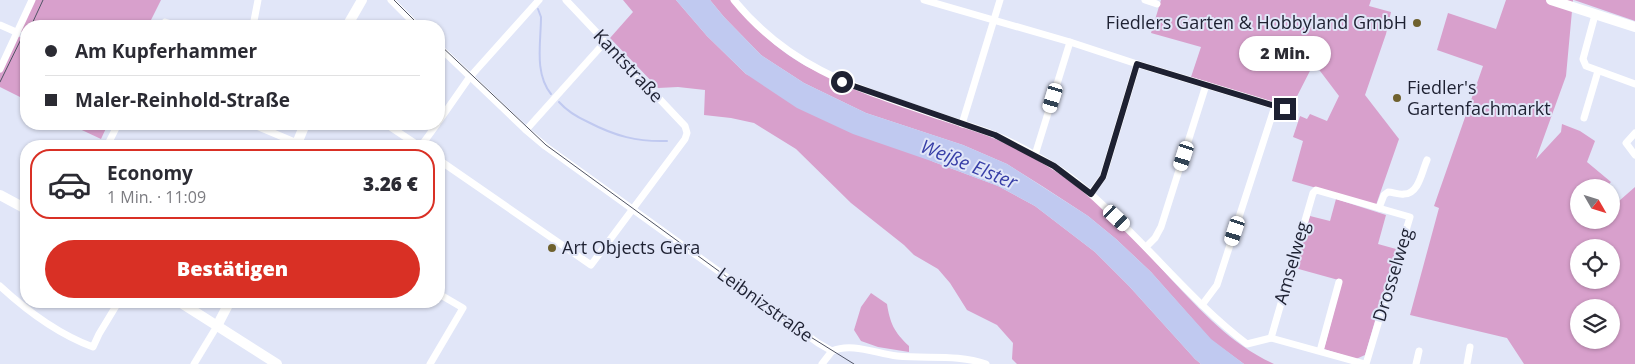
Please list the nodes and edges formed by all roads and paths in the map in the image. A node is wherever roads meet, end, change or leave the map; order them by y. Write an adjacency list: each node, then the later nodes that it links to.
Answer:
1 (32, 0): 14 (street)
2 (258, 0): 15 (street)
3 (362, 0): 16 (main road)
4 (391, 0): 17 (street)
5 (539, 0): 29 (street)
6 (566, 0): 23 (street, Kantstraße)
7 (734, 0): 36 (street)
8 (924, 0): 18 (street)
9 (1000, 0): 18 (street)
10 (1145, 0): 12 (street)
11 (1550, 0): 13 (main road)
12 (1158, 4)
13 (1595, 15): 21 (main road); 28 (street)
14 (22, 20)
15 (254, 20)
16 (350, 20)
17 (411, 20)
18 (994, 21): 24 (street); 36 (street)
19 (0, 25): 22 (street)
20 (20, 25): 22 (street)
21 (1635, 27)
22 (15, 35): 27 (street)
23 (605, 42): 39 (street); 52 (street, Kantstraße)
24 (1070, 42): 26 (street); 43 (street)
25 (445, 53): 29 (street, Leibnizstraße)
26 (1137, 64): 31 (street); 48 (street)
27 (0, 69)
28 (1598, 71): 30 (street); 35 (street)
29 (470, 77): 33 (street); 39 (street, Leibnizstraße)
30 (1635, 84)
31 (1206, 85): 32 (street); 53 (street)
32 (1275, 106): 34 (street); 58 (street)
33 (445, 112)
34 (1295, 112)
35 (1584, 118)
36 (962, 124): 43 (street)
37 (265, 130): 41 (street)
38 (395, 130): 42 (street)
39 (526, 130): 52 (street, Leibnizstraße)
40 (1635, 133): 44 (street)
41 (286, 140)
42 (411, 140)
43 (1035, 155): 48 (street)
44 (1635, 155)
45 (1427, 160): 51 (street, Drosselweg)
46 (445, 164): 52 (street)
47 (1316, 190): 51 (street, Drosselweg); 64 (street, Amselweg)
48 (1091, 194): 53 (street)
49 (0, 195): 50 (main road)
50 (20, 206)
51 (1379, 208): 74 (street, Drosselweg)
52 (632, 209): 66 (street, Leibnizstraße)
53 (1146, 248): 58 (street)
54 (1340, 282): 67 (street)
55 (0, 286): 57 (street)
56 (445, 298): 71 (street)
57 (20, 303)
58 (1202, 305): 64 (street)
59 (25, 308): 60 (street)
60 (116, 308)
61 (189, 308): 63 (main road)
62 (227, 308): 63 (main road)
63 (218, 326): 69 (street); 70 (main road)
64 (1270, 338): 67 (street)
65 (1470, 347): 76 (street)
66 (832, 351): 72 (street); 73 (street, Leibnizstraße)
67 (1320, 351): 74 (street)
68 (1420, 351): 75 (street)
69 (194, 364)
70 (277, 364)
71 (430, 364)
72 (822, 364)
73 (986, 364)
74 (1366, 364)
75 (1416, 364)
76 (1467, 364)

